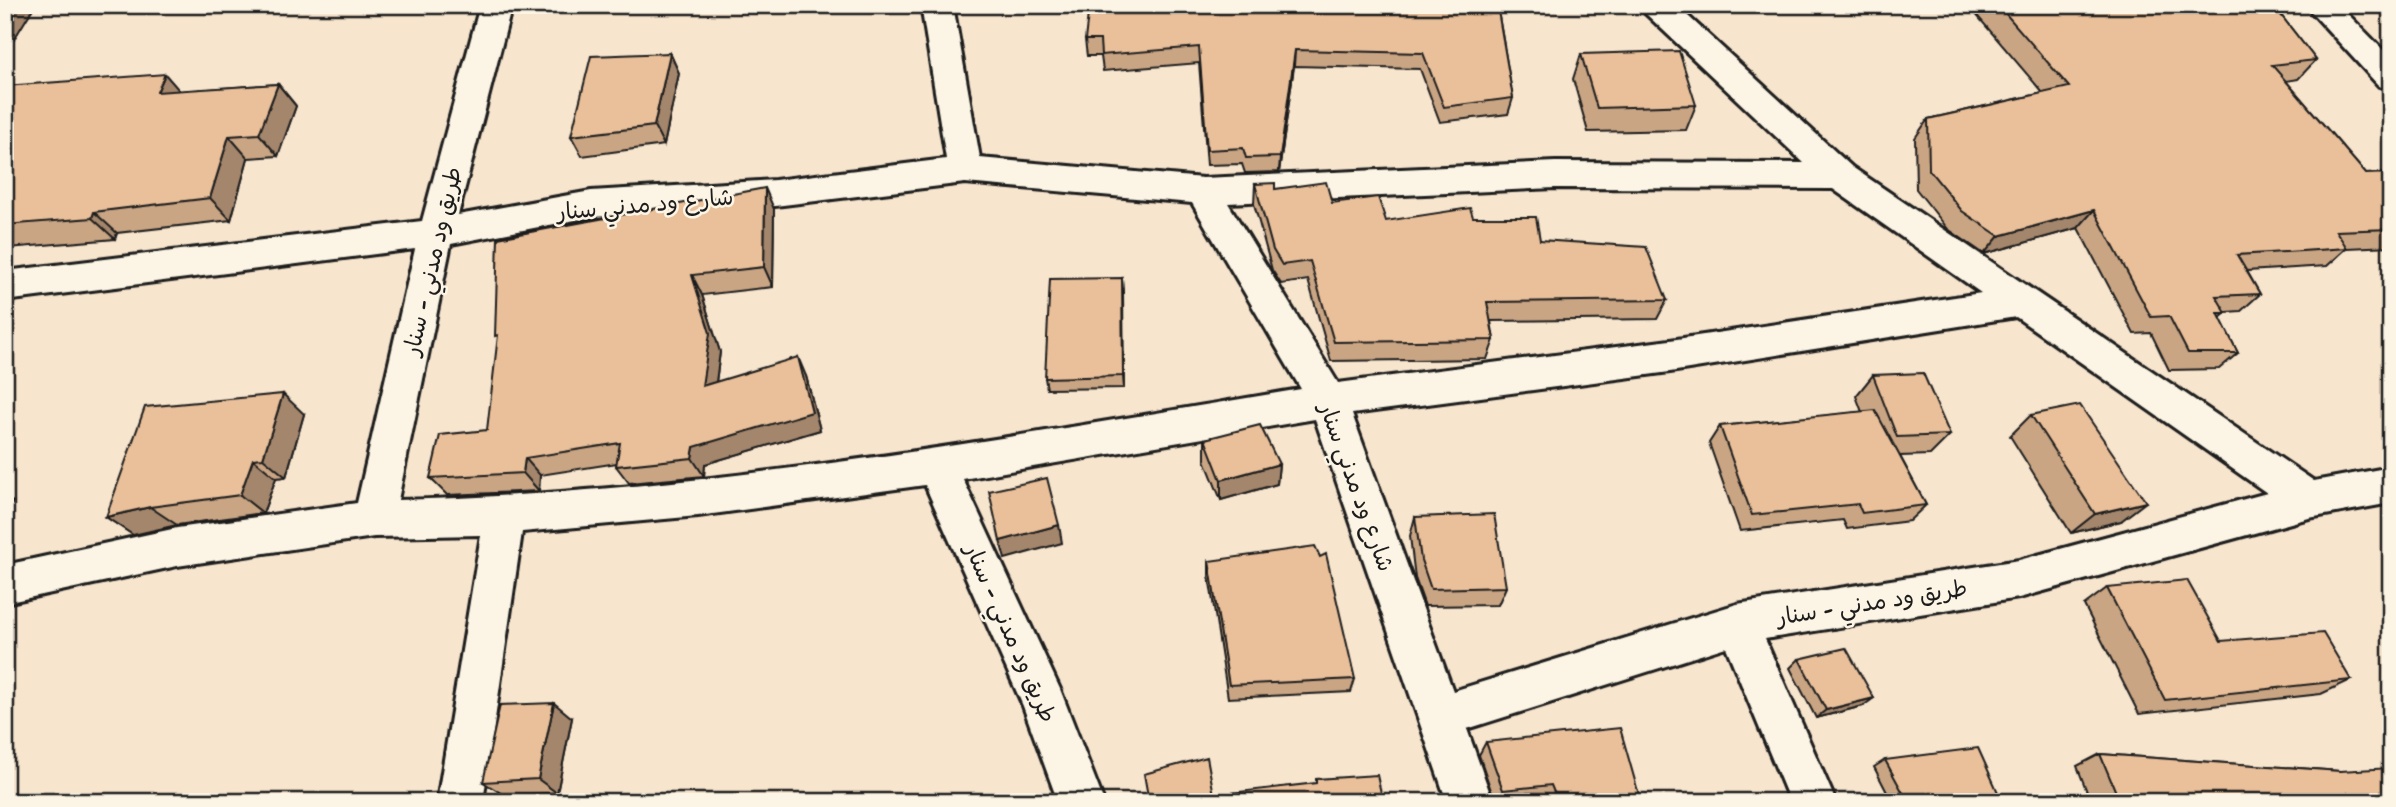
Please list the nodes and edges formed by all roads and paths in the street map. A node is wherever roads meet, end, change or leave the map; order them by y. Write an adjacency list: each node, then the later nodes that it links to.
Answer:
1 (496, 5): 9 (street, طريق ود مدني - سنار)
2 (937, 5): 6 (street)
3 (1656, 5): 7 (street)
4 (2320, 5): 5 (street)
5 (2391, 78)
6 (965, 170): 8 (street, شارع ود مدني سنار); 9 (street, شارع ود مدني سنار)
7 (1840, 176): 8 (street, شارع ود مدني سنار); 11 (street)
8 (1203, 191): 12 (street, شارع ود مدني سنار)
9 (436, 233): 10 (street, شارع ود مدني سنار); 17 (street, طريق ود مدني - سنار)
10 (5, 286)
11 (2023, 301): 12 (street); 15 (street)
12 (1328, 401): 13 (street); 20 (street, شارع ود مدني سنار)
13 (937, 466): 16 (street); 22 (street, طريق ود مدني - سنار)
14 (2391, 485): 15 (street, طريق ود مدني - سنار)
15 (2309, 500): 19 (street, طريق ود مدني - سنار)
16 (504, 516): 17 (street); 21 (street)
17 (374, 519): 18 (street)
18 (5, 584)
19 (1737, 624): 20 (street, طريق ود مدني - سنار); 24 (street)
20 (1438, 717): 23 (street, شارع ود مدني سنار)
21 (460, 802)
22 (1081, 802)
23 (1470, 802)
24 (1813, 802)

